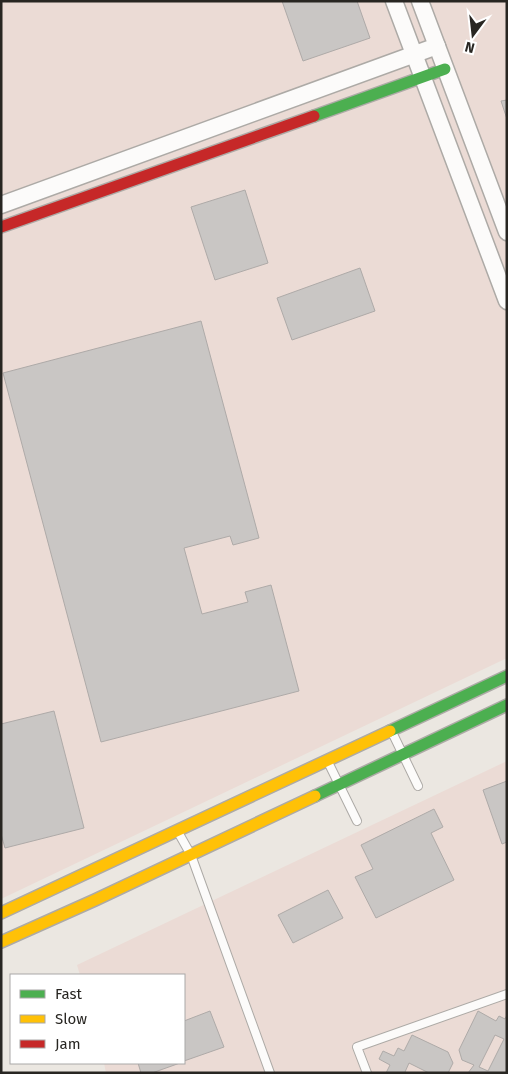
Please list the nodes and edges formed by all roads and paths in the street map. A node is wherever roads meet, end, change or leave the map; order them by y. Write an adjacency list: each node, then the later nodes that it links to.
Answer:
1 (394, 1): 4 (street)
2 (420, 1): 3 (street)
3 (437, 46): 4 (street); 5 (street)
4 (414, 54): 6 (street); 7 (street)
5 (445, 70): 6 (street); 9 (street)
6 (422, 78): 8 (street); 10 (street)
7 (1, 205)
8 (1, 228)
9 (507, 232)
10 (507, 301)
11 (507, 676): 13 (street)
12 (507, 705): 14 (street)
13 (391, 730): 14 (lane); 15 (street)
14 (403, 755): 16 (street); 17 (lane)
15 (327, 760): 16 (lane); 19 (street)
16 (339, 785): 18 (lane); 20 (street)
17 (418, 786)
18 (357, 822)
19 (178, 830): 20 (lane); 21 (street)
20 (191, 855): 22 (street); 24 (lane)
21 (1, 913)
22 (1, 942)
23 (507, 994): 25 (lane)
24 (270, 1073)
25 (367, 1073)

